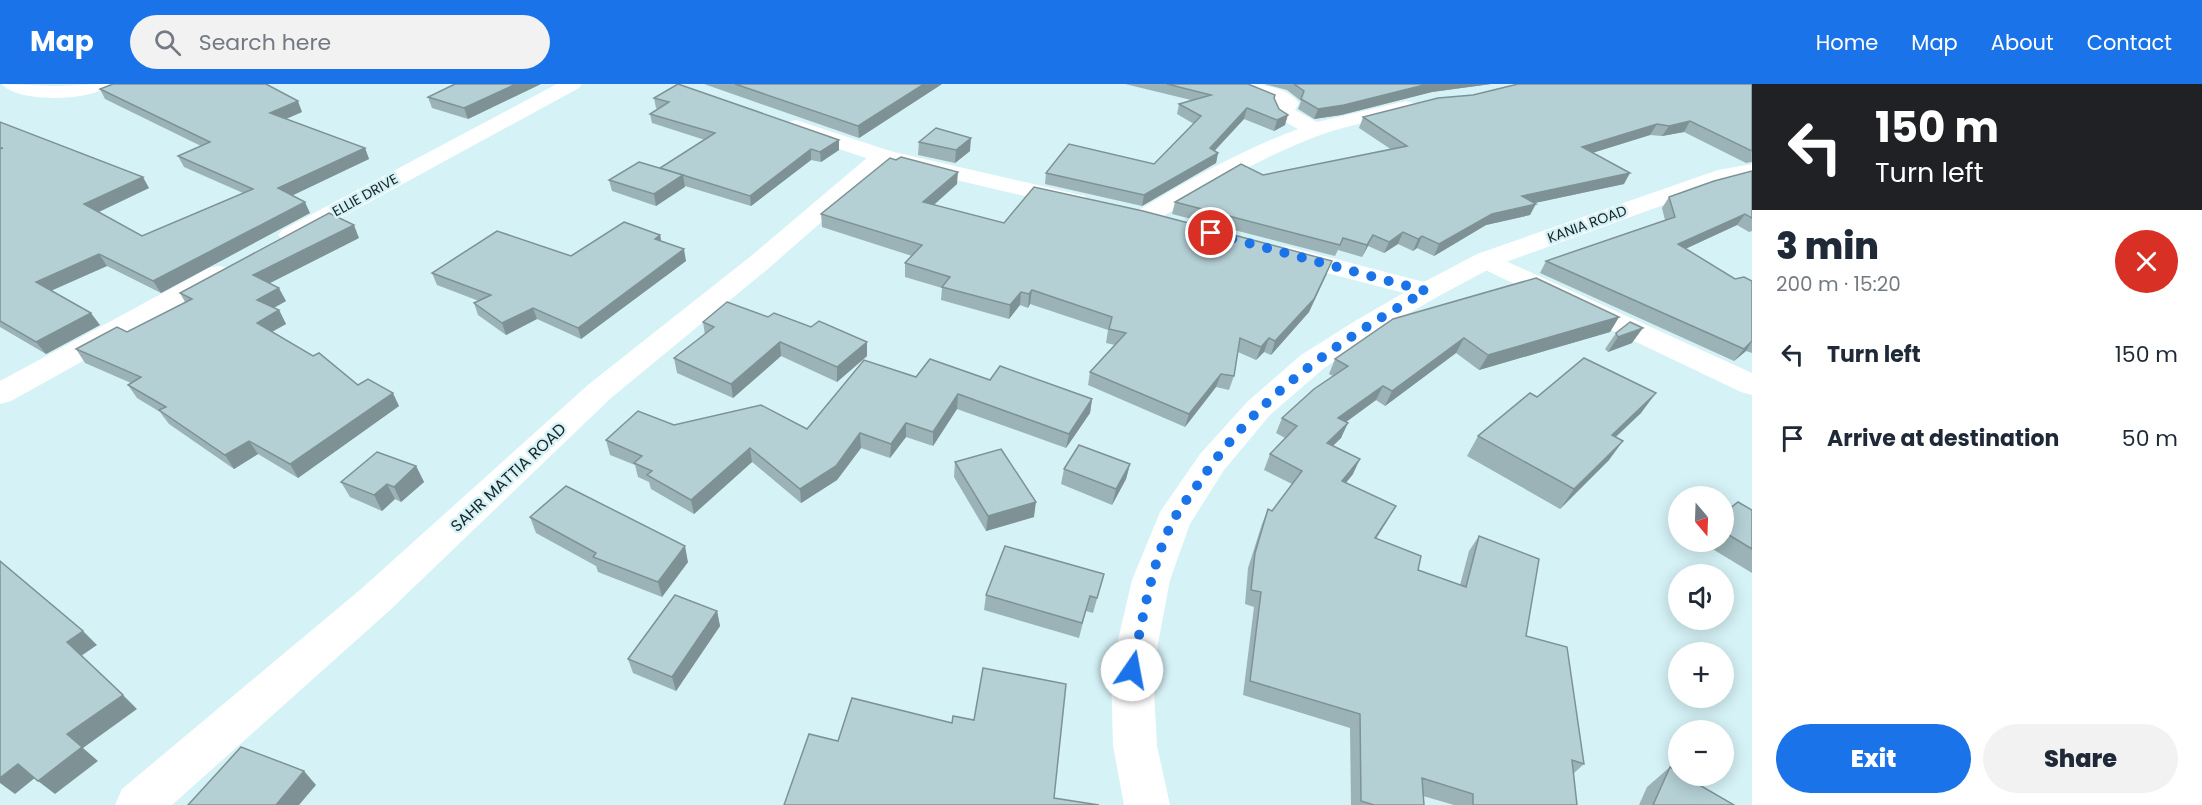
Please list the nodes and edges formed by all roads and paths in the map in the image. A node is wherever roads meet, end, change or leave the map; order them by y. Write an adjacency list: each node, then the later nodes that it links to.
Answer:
1 (12, 84): 2 (street)
2 (99, 84)
3 (572, 84): 12 (street, ELLIE DRIVE)
4 (1242, 84): 7 (street)
5 (1423, 102): 7 (street)
6 (779, 121): 8 (street)
7 (1314, 130): 10 (street)
8 (883, 156): 10 (street); 19 (street, SAHR MATTIA ROAD)
9 (1752, 171): 14 (street, KANIA ROAD)
10 (1125, 212): 11 (street)
11 (1180, 225)
12 (274, 244)
13 (1269, 249): 16 (street)
14 (1486, 260): 16 (street, KANIA ROAD); 17 (street)
15 (243, 261): 18 (street)
16 (1426, 291): 20 (street, KANIA ROAD)
17 (1752, 385)
18 (0, 394)
19 (138, 805)
20 (1147, 805)

